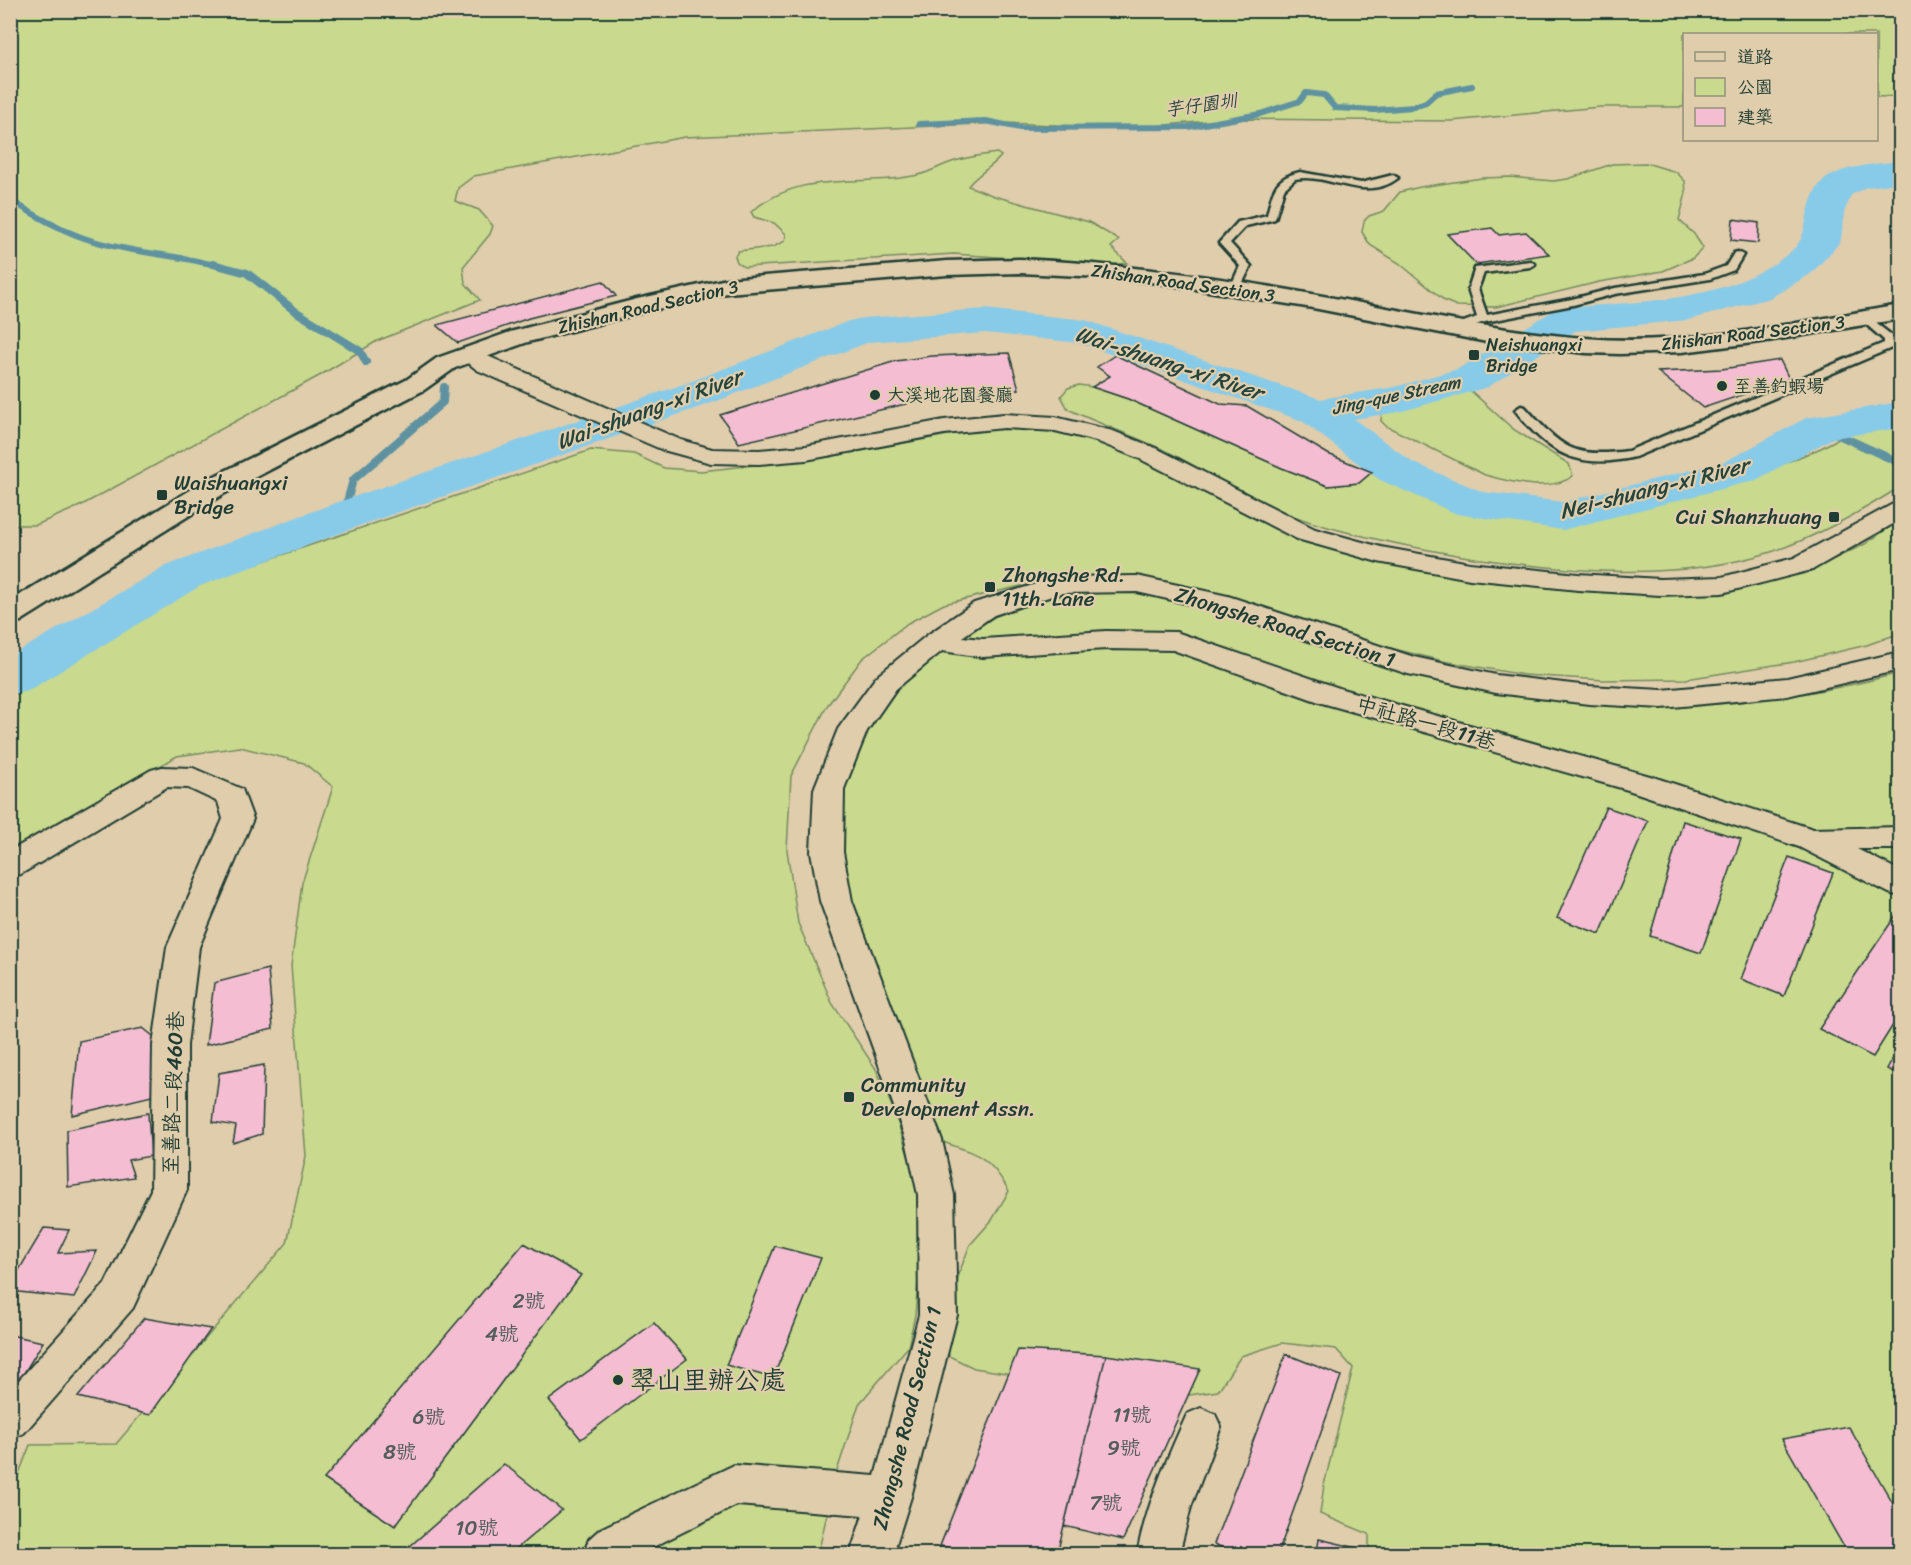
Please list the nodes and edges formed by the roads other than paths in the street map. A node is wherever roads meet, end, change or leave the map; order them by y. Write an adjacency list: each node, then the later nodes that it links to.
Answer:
1 (1393, 178): 4 (lane)
2 (1738, 255): 7 (lane)
3 (1530, 264): 7 (lane)
4 (1235, 288): 7 (street, Zhishan Road Section 3); 8 (street, Zhishan Road Section 3)
5 (1900, 312): 6 (street, Zhishan Road Section 3)
6 (1883, 326): 7 (street, Zhishan Road Section 3); 9 (lane)
7 (1483, 334): 8 (street, Zhishan Road Section 3)
8 (486, 364): 10 (street); 11 (street)
9 (1521, 410)
10 (1900, 510)
11 (10, 614)
12 (936, 642): 13 (street, Zhongshe Road Section 1); 15 (street, 中社路一段11巷); 20 (street, Zhongshe Road Section 1)
13 (1900, 661)
14 (1900, 838): 15 (street)
15 (1810, 839): 17 (street, 中社路一段11巷)
16 (10, 866): 18 (street, 至善路二段460巷)
17 (1900, 885)
18 (10, 1420)
19 (1201, 1427): 23 (street)
20 (890, 1497): 21 (street); 22 (street, Zhongshe Road Section 1)
21 (604, 1554)
22 (871, 1554)
23 (1158, 1554)

